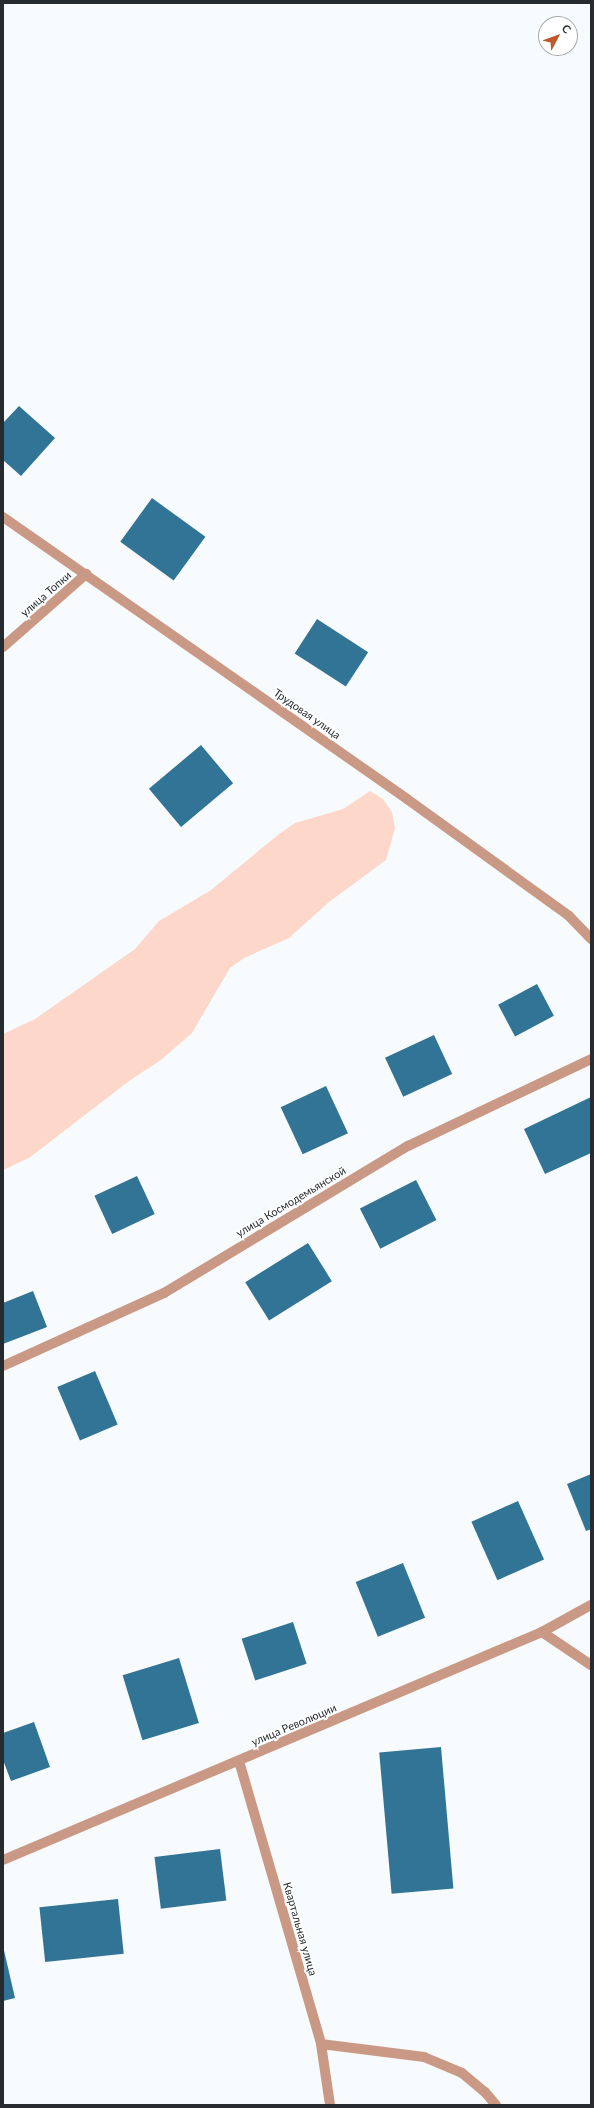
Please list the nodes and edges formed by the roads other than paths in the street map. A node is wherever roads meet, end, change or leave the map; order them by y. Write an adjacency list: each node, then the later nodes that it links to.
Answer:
1 (3, 516): 2 (street, Трудовая улица)
2 (86, 574): 3 (street, улица Топки); 4 (street, Трудовая улица)
3 (3, 647)
4 (591, 939)
5 (591, 1060): 6 (street, улица Космодемьянской)
6 (3, 1366)
7 (591, 1605): 8 (street, улица Революции)
8 (542, 1632): 9 (street); 10 (street, улица Революции)
9 (591, 1665)
10 (239, 1761): 11 (street, улица Революции); 12 (street, Квартальная улица)
11 (3, 1860)
12 (321, 2044): 13 (street, Квартальная улица); 14 (street)
13 (330, 2105)
14 (496, 2105)

